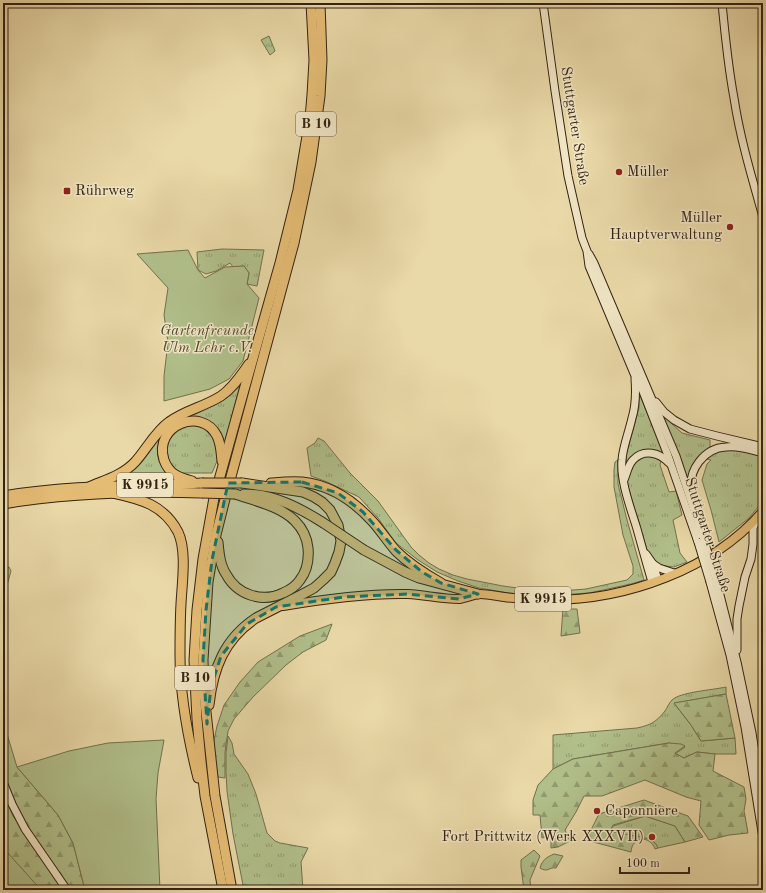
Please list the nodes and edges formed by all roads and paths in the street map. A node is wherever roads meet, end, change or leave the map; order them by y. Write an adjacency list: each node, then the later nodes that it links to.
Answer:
1 (311, 3): 7 (highway, B 10)
2 (320, 3): 23 (highway, B 10)
3 (543, 3): 6 (main road, Stuttgarter Straße)
4 (722, 3): 5 (main road)
5 (763, 217)
6 (587, 251): 8 (main road, Stuttgarter Straße); 9 (main road, Stuttgarter Straße)
7 (253, 358): 13 (highway, B 10); 17 (highway)
8 (635, 376): 12 (main road, Stuttgarter Straße); 14 (main road)
9 (647, 389): 10 (main road); 24 (main road, Stuttgarter Straße)
10 (763, 447)
11 (763, 453): 24 (main road)
12 (670, 464): 14 (main road); 24 (main road, Stuttgarter Straße)
13 (222, 468): 15 (highway); 36 (highway, B 10)
14 (624, 482): 25 (main road)
15 (202, 483): 16 (highway, K 9915, bridge); 17 (highway, K 9915)
16 (242, 483): 30 (highway, K 9915); 32 (highway)
17 (89, 487): 19 (highway, K 9915)
18 (113, 493): 20 (highway, K 9915, bridge); 21 (highway, K 9915); 36 (highway)
19 (3, 496)
20 (251, 497): 23 (highway); 30 (highway, K 9915, bridge)
21 (3, 504)
22 (760, 514): 27 (main road, K 9915); 33 (main road)
23 (216, 535): 34 (highway, B 10)
24 (700, 540): 29 (main road, Stuttgarter Straße, bridge)
25 (644, 551): 26 (main road); 28 (main road)
26 (653, 564): 27 (main road); 28 (main road)
27 (674, 573): 28 (main road, K 9915)
28 (655, 581): 31 (main road, K 9915)
29 (713, 581): 33 (main road, Stuttgarter Straße); 38 (main road, Stuttgarter Straße)
30 (441, 584): 31 (highway, K 9915)
31 (478, 594): 32 (main road)
32 (276, 607): 34 (highway)
33 (737, 662): 37 (main road, Stuttgarter Straße)
34 (207, 724): 41 (highway, B 10)
35 (3, 782): 39 (main road)
36 (205, 796): 40 (highway, B 10)
37 (763, 803)
38 (763, 838)
39 (67, 890)
40 (224, 890)
41 (232, 890)

